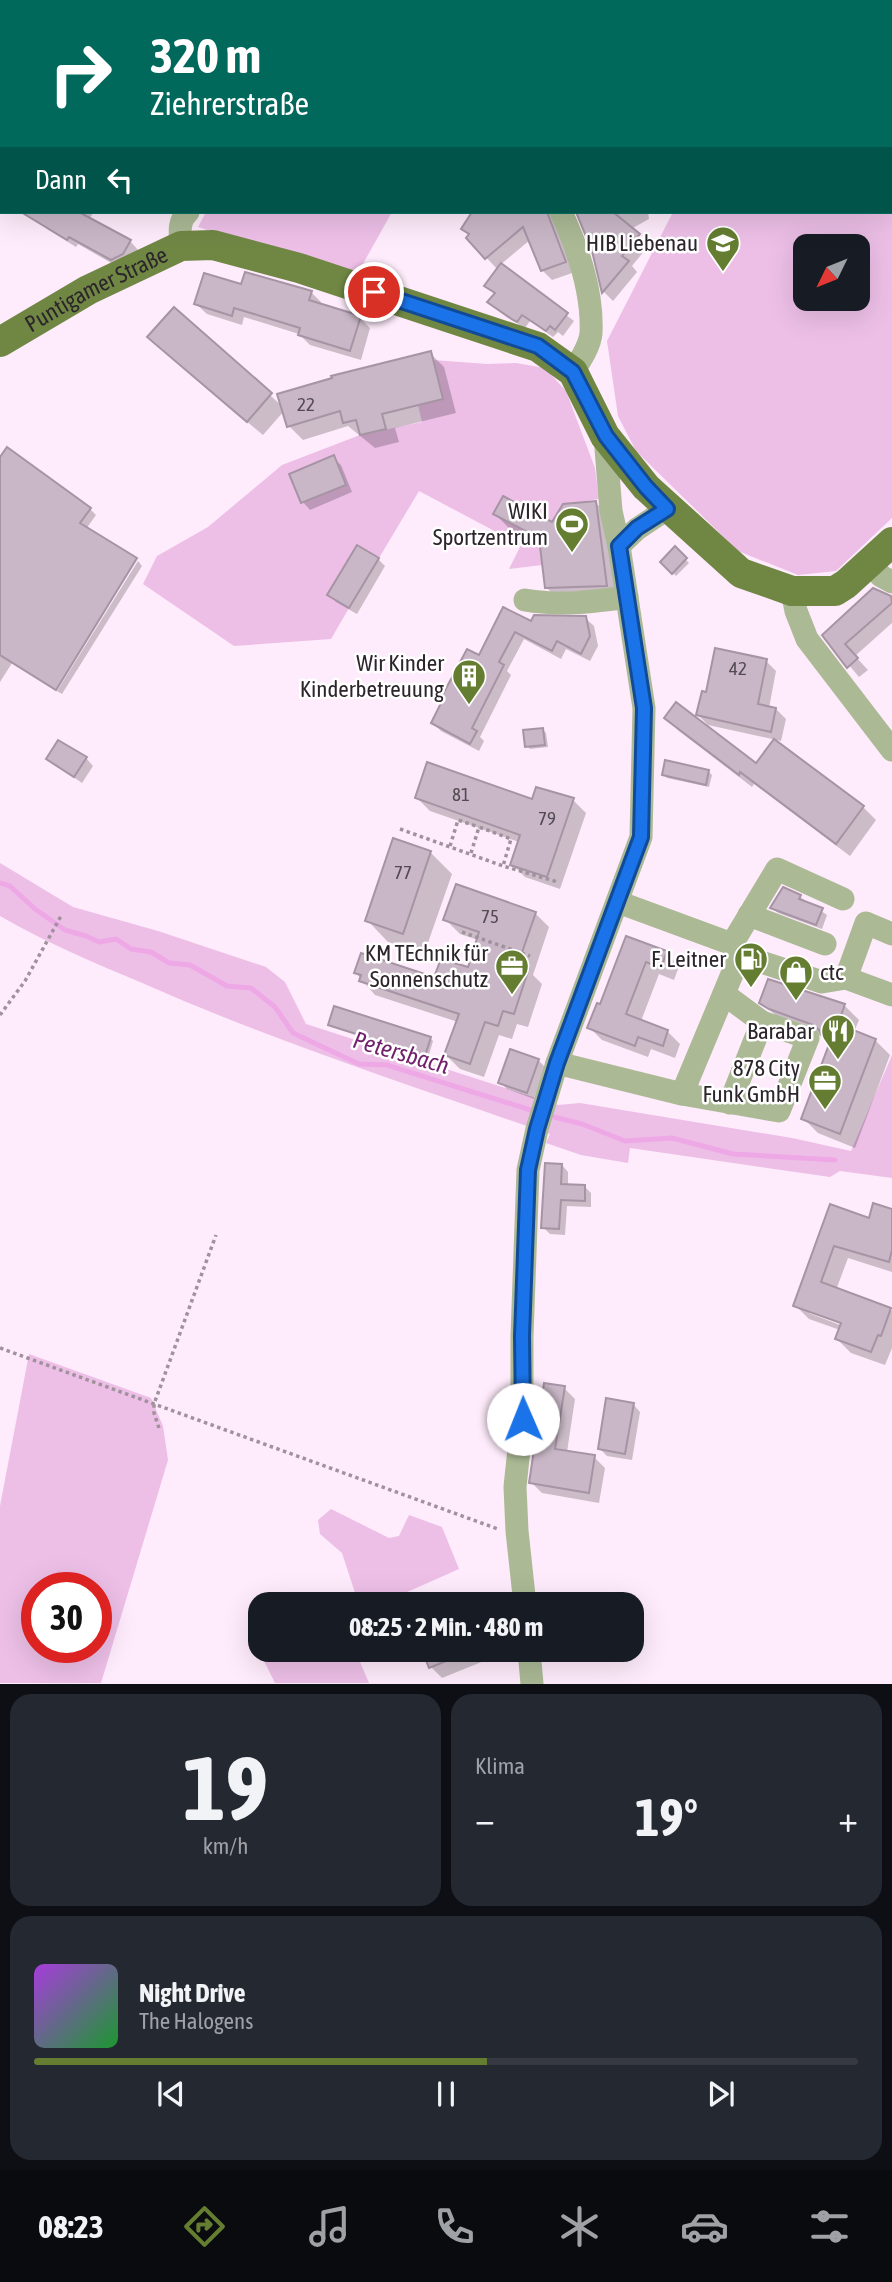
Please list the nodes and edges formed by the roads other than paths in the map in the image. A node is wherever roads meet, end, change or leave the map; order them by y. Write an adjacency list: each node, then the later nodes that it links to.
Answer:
1 (186, 214): 3 (street)
2 (562, 214): 5 (street)
3 (181, 246): 4 (main road, Puntigamer Straße); 5 (main road, Puntigamer Straße)
4 (0, 342)
5 (573, 372): 6 (main road, Puntigamer Straße)
6 (606, 436): 7 (main road, Puntigamer Straße); 9 (street)
7 (667, 509): 9 (street); 12 (main road, Puntigamer Straße)
8 (892, 542): 10 (main road, Puntigamer Straße)
9 (619, 546): 13 (street)
10 (869, 563): 11 (street); 12 (main road, Puntigamer Straße)
11 (892, 582)
12 (792, 591): 15 (street)
13 (627, 597): 14 (street); 17 (street)
14 (525, 600)
15 (892, 750)
16 (843, 899): 18 (street)
17 (618, 902): 21 (street); 26 (street)
18 (749, 915): 20 (street); 21 (street)
19 (892, 934): 22 (street)
20 (825, 944)
21 (736, 949): 22 (street); 23 (street)
22 (846, 978): 24 (street)
23 (724, 994): 25 (street); 27 (street)
24 (892, 995)
25 (762, 1022): 28 (street); 28 (street)
26 (557, 1063): 27 (street); 29 (street)
27 (682, 1094): 28 (street)
28 (730, 1103)
29 (524, 1592)
30 (530, 1662): 31 (street)
31 (532, 1684)

